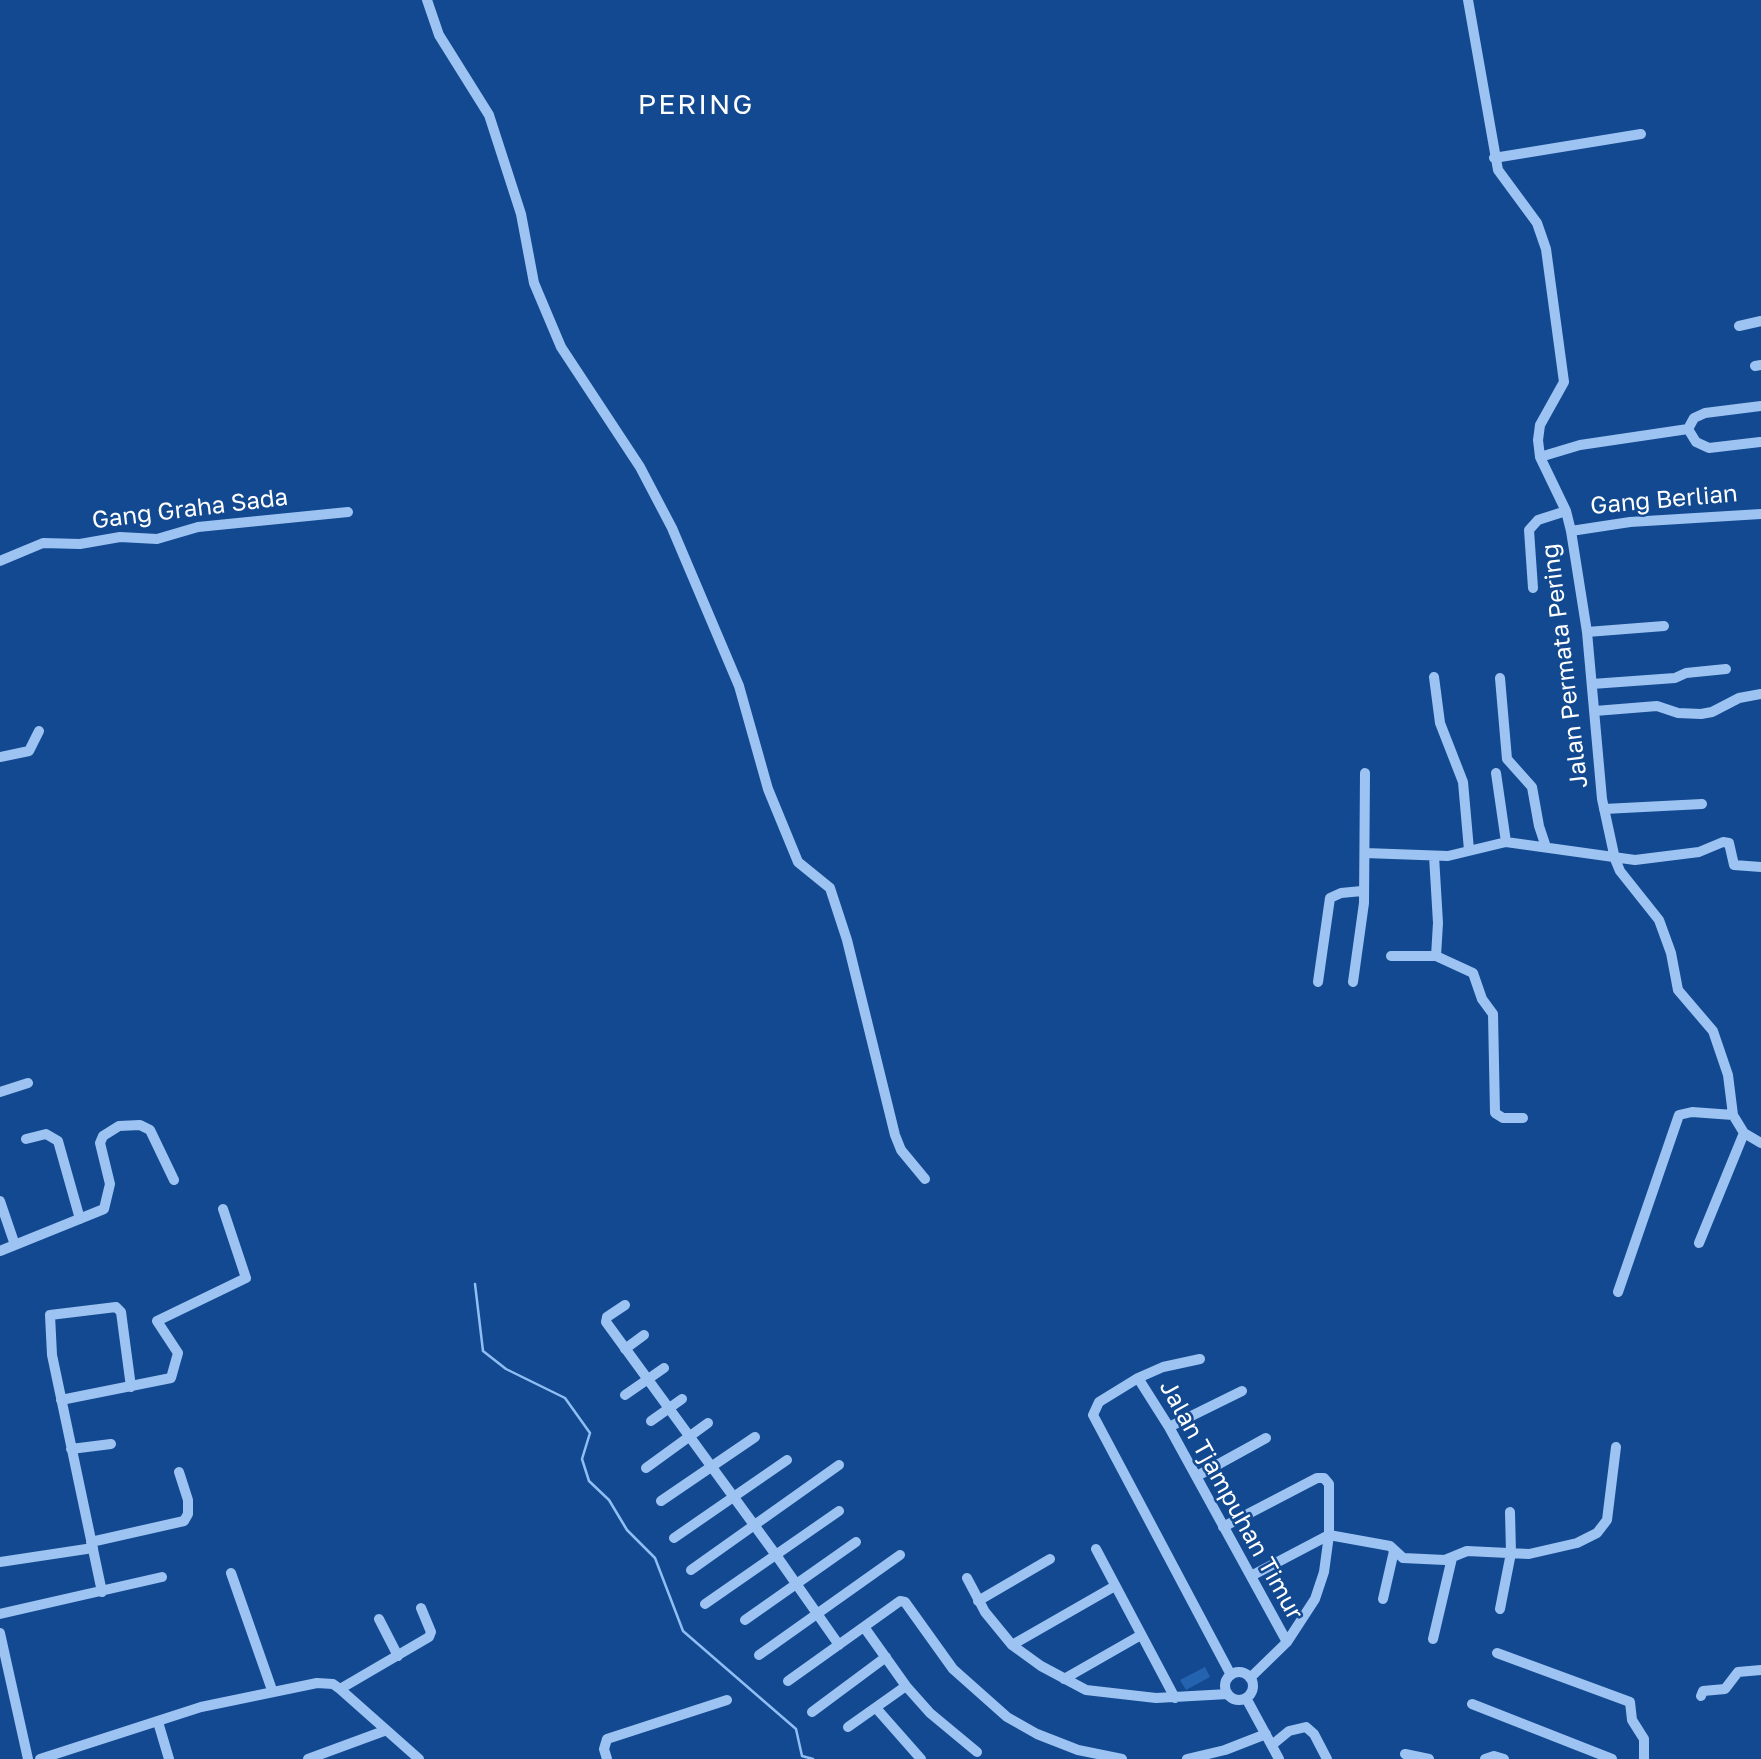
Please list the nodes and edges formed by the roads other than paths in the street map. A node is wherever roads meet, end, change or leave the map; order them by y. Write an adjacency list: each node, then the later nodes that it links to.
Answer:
1 (427, 0): 50 (street)
2 (1468, 0): 4 (street, Jalan Permata Pering)
3 (1641, 134): 4 (street)
4 (1494, 158): 10 (street, Jalan Permata Pering)
5 (1761, 321): 6 (street)
6 (1740, 326)
7 (1761, 406): 8 (street)
8 (1688, 429): 9 (street); 10 (street)
9 (1760, 442)
10 (1540, 457): 11 (street, Jalan Permata Pering)
11 (1566, 511): 14 (street, Jalan Permata Pering); 16 (street)
12 (348, 512): 15 (street, Gang Graha Sada)
13 (1761, 514): 14 (street, Gang Berlian)
14 (1571, 531): 18 (street, Jalan Permata Pering)
15 (0, 561)
16 (1533, 588)
17 (1664, 626): 18 (street)
18 (1587, 632): 22 (street, Jalan Permata Pering)
19 (1726, 669): 22 (street)
20 (1434, 677): 33 (street)
21 (1500, 678): 32 (street)
22 (1592, 684): 24 (street, Jalan Permata Pering)
23 (1761, 694): 24 (street)
24 (1595, 711): 30 (street, Jalan Permata Pering)
25 (39, 731): 26 (street)
26 (0, 757)
27 (1365, 773): 34 (street)
28 (1496, 773): 31 (street)
29 (1702, 804): 30 (street)
30 (1604, 809): 36 (street, Jalan Permata Pering)
31 (1506, 842): 32 (street); 33 (street)
32 (1546, 847): 36 (street)
33 (1469, 850): 35 (street)
34 (1365, 853): 35 (street); 38 (street)
35 (1434, 856): 40 (street)
36 (1615, 859): 37 (street); 45 (street, Jalan Permata Pering)
37 (1761, 867)
38 (1362, 891): 41 (street); 42 (street)
39 (1391, 956): 40 (street)
40 (1436, 956): 46 (street)
41 (1318, 982)
42 (1353, 982)
43 (28, 1083): 44 (street)
44 (0, 1092)
45 (1732, 1115): 47 (street, Jalan Permata Pering); 58 (street)
46 (1523, 1118)
47 (1744, 1133): 49 (street, Jalan Permata Pering); 55 (street)
48 (26, 1139): 54 (street)
49 (1761, 1143)
50 (925, 1179)
51 (174, 1180): 54 (street)
52 (0, 1201): 56 (street)
53 (223, 1209): 66 (street)
54 (80, 1219): 56 (street)
55 (1699, 1243)
56 (15, 1245): 57 (street)
57 (0, 1251)
58 (1618, 1292)
59 (625, 1305): 61 (street)
60 (643, 1335): 61 (street)
61 (625, 1349): 65 (street)
62 (1200, 1359): 64 (street)
63 (664, 1368): 65 (street)
64 (1138, 1378): 74 (street, Jalan Tjampuhan Timur); 134 (street)
65 (647, 1380): 68 (street); 71 (street)
66 (131, 1387): 69 (street); 69 (street)
67 (1242, 1391): 74 (street)
68 (625, 1395)
69 (61, 1399): 80 (street)
70 (682, 1399): 71 (street)
71 (668, 1409): 72 (street); 77 (street)
72 (650, 1421)
73 (708, 1423): 77 (street)
74 (1170, 1427): 86 (street, Jalan Tjampuhan Timur)
75 (755, 1437): 83 (street)
76 (1266, 1437): 86 (street)
77 (688, 1438): 83 (street); 84 (street)
78 (111, 1444): 80 (street)
79 (1616, 1447): 99 (street)
80 (71, 1448): 96 (street)
81 (787, 1460): 87 (street)
82 (839, 1465): 91 (street)
83 (710, 1467): 87 (street); 88 (street)
84 (646, 1468)
85 (179, 1472): 96 (street)
86 (1197, 1476): 92 (street, Jalan Tjampuhan Timur)
87 (734, 1497): 91 (street); 94 (street)
88 (662, 1501)
89 (839, 1511): 100 (street)
90 (1510, 1512): 99 (street)
91 (755, 1525): 100 (street); 105 (street)
92 (1223, 1527): 93 (street); 107 (street, Jalan Tjampuhan Timur)
93 (1329, 1535): 98 (street); 107 (street); 126 (street)
94 (674, 1538)
95 (856, 1542): 110 (street)
96 (92, 1545): 104 (street); 112 (street)
97 (1096, 1549): 111 (street)
98 (1394, 1551): 102 (street); 113 (street)
99 (1511, 1553): 102 (street); 117 (street)
100 (776, 1555): 110 (street); 115 (street)
101 (900, 1555): 119 (street)
102 (1452, 1558): 125 (street)
103 (1050, 1559): 114 (street)
104 (0, 1562)
105 (691, 1570)
106 (232, 1573): 140 (street)
107 (1251, 1576): 126 (street, Jalan Tjampuhan Timur)
108 (162, 1577): 112 (street)
109 (967, 1578): 114 (street)
110 (797, 1585): 119 (street); 121 (street)
111 (1115, 1586): 124 (street); 128 (street)
112 (102, 1592): 118 (street)
113 (1384, 1599)
114 (978, 1601): 128 (street)
115 (705, 1604)
116 (421, 1608): 131 (street)
117 (1500, 1609)
118 (0, 1614)
119 (817, 1614): 127 (street); 130 (street)
120 (379, 1619): 131 (street)
121 (746, 1620)
122 (864, 1627): 127 (street); 132 (street); 166 (street)
123 (0, 1633): 159 (street)
124 (1141, 1635): 136 (street); 143 (street)
125 (1433, 1639)
126 (1287, 1642): 135 (street)
127 (839, 1645): 137 (street)
128 (1012, 1645): 136 (street)
129 (1497, 1653): 173 (street)
130 (759, 1655)
131 (398, 1656): 139 (street)
132 (886, 1657): 138 (street); 148 (street)
133 (1761, 1670): 142 (street)
134 (1231, 1675): 135 (street); 141 (street)
135 (1250, 1678): 144 (street)
136 (1063, 1679): 143 (street)
137 (788, 1681)
138 (906, 1686): 147 (street); 154 (street)
139 (340, 1689): 140 (street); 151 (street)
140 (272, 1690): 149 (street)
141 (1228, 1694): 143 (street); 144 (street)
142 (1701, 1696)
143 (1175, 1698)
144 (1246, 1698): 152 (street)
145 (727, 1700): 164 (street)
146 (1472, 1704): 172 (street)
147 (876, 1708): 150 (street); 165 (street)
148 (812, 1712)
149 (158, 1722): 155 (street); 161 (street)
150 (848, 1727)
151 (380, 1732): 162 (street); 163 (street)
152 (1266, 1734): 153 (street); 157 (street)
153 (1272, 1745): 168 (street); 169 (street)
154 (977, 1752)
155 (73, 1754): 160 (street)
156 (1405, 1754): 170 (street)
157 (1227, 1755): 167 (street)
158 (1488, 1758): 171 (street)
159 (29, 1759)
160 (40, 1759)
161 (169, 1759)
162 (308, 1759)
163 (419, 1759)
164 (607, 1759)
165 (921, 1759)
166 (1122, 1759)
167 (1187, 1759)
168 (1279, 1759)
169 (1327, 1759)
170 (1429, 1759)
171 (1504, 1759)
172 (1612, 1759)
173 (1644, 1759)

